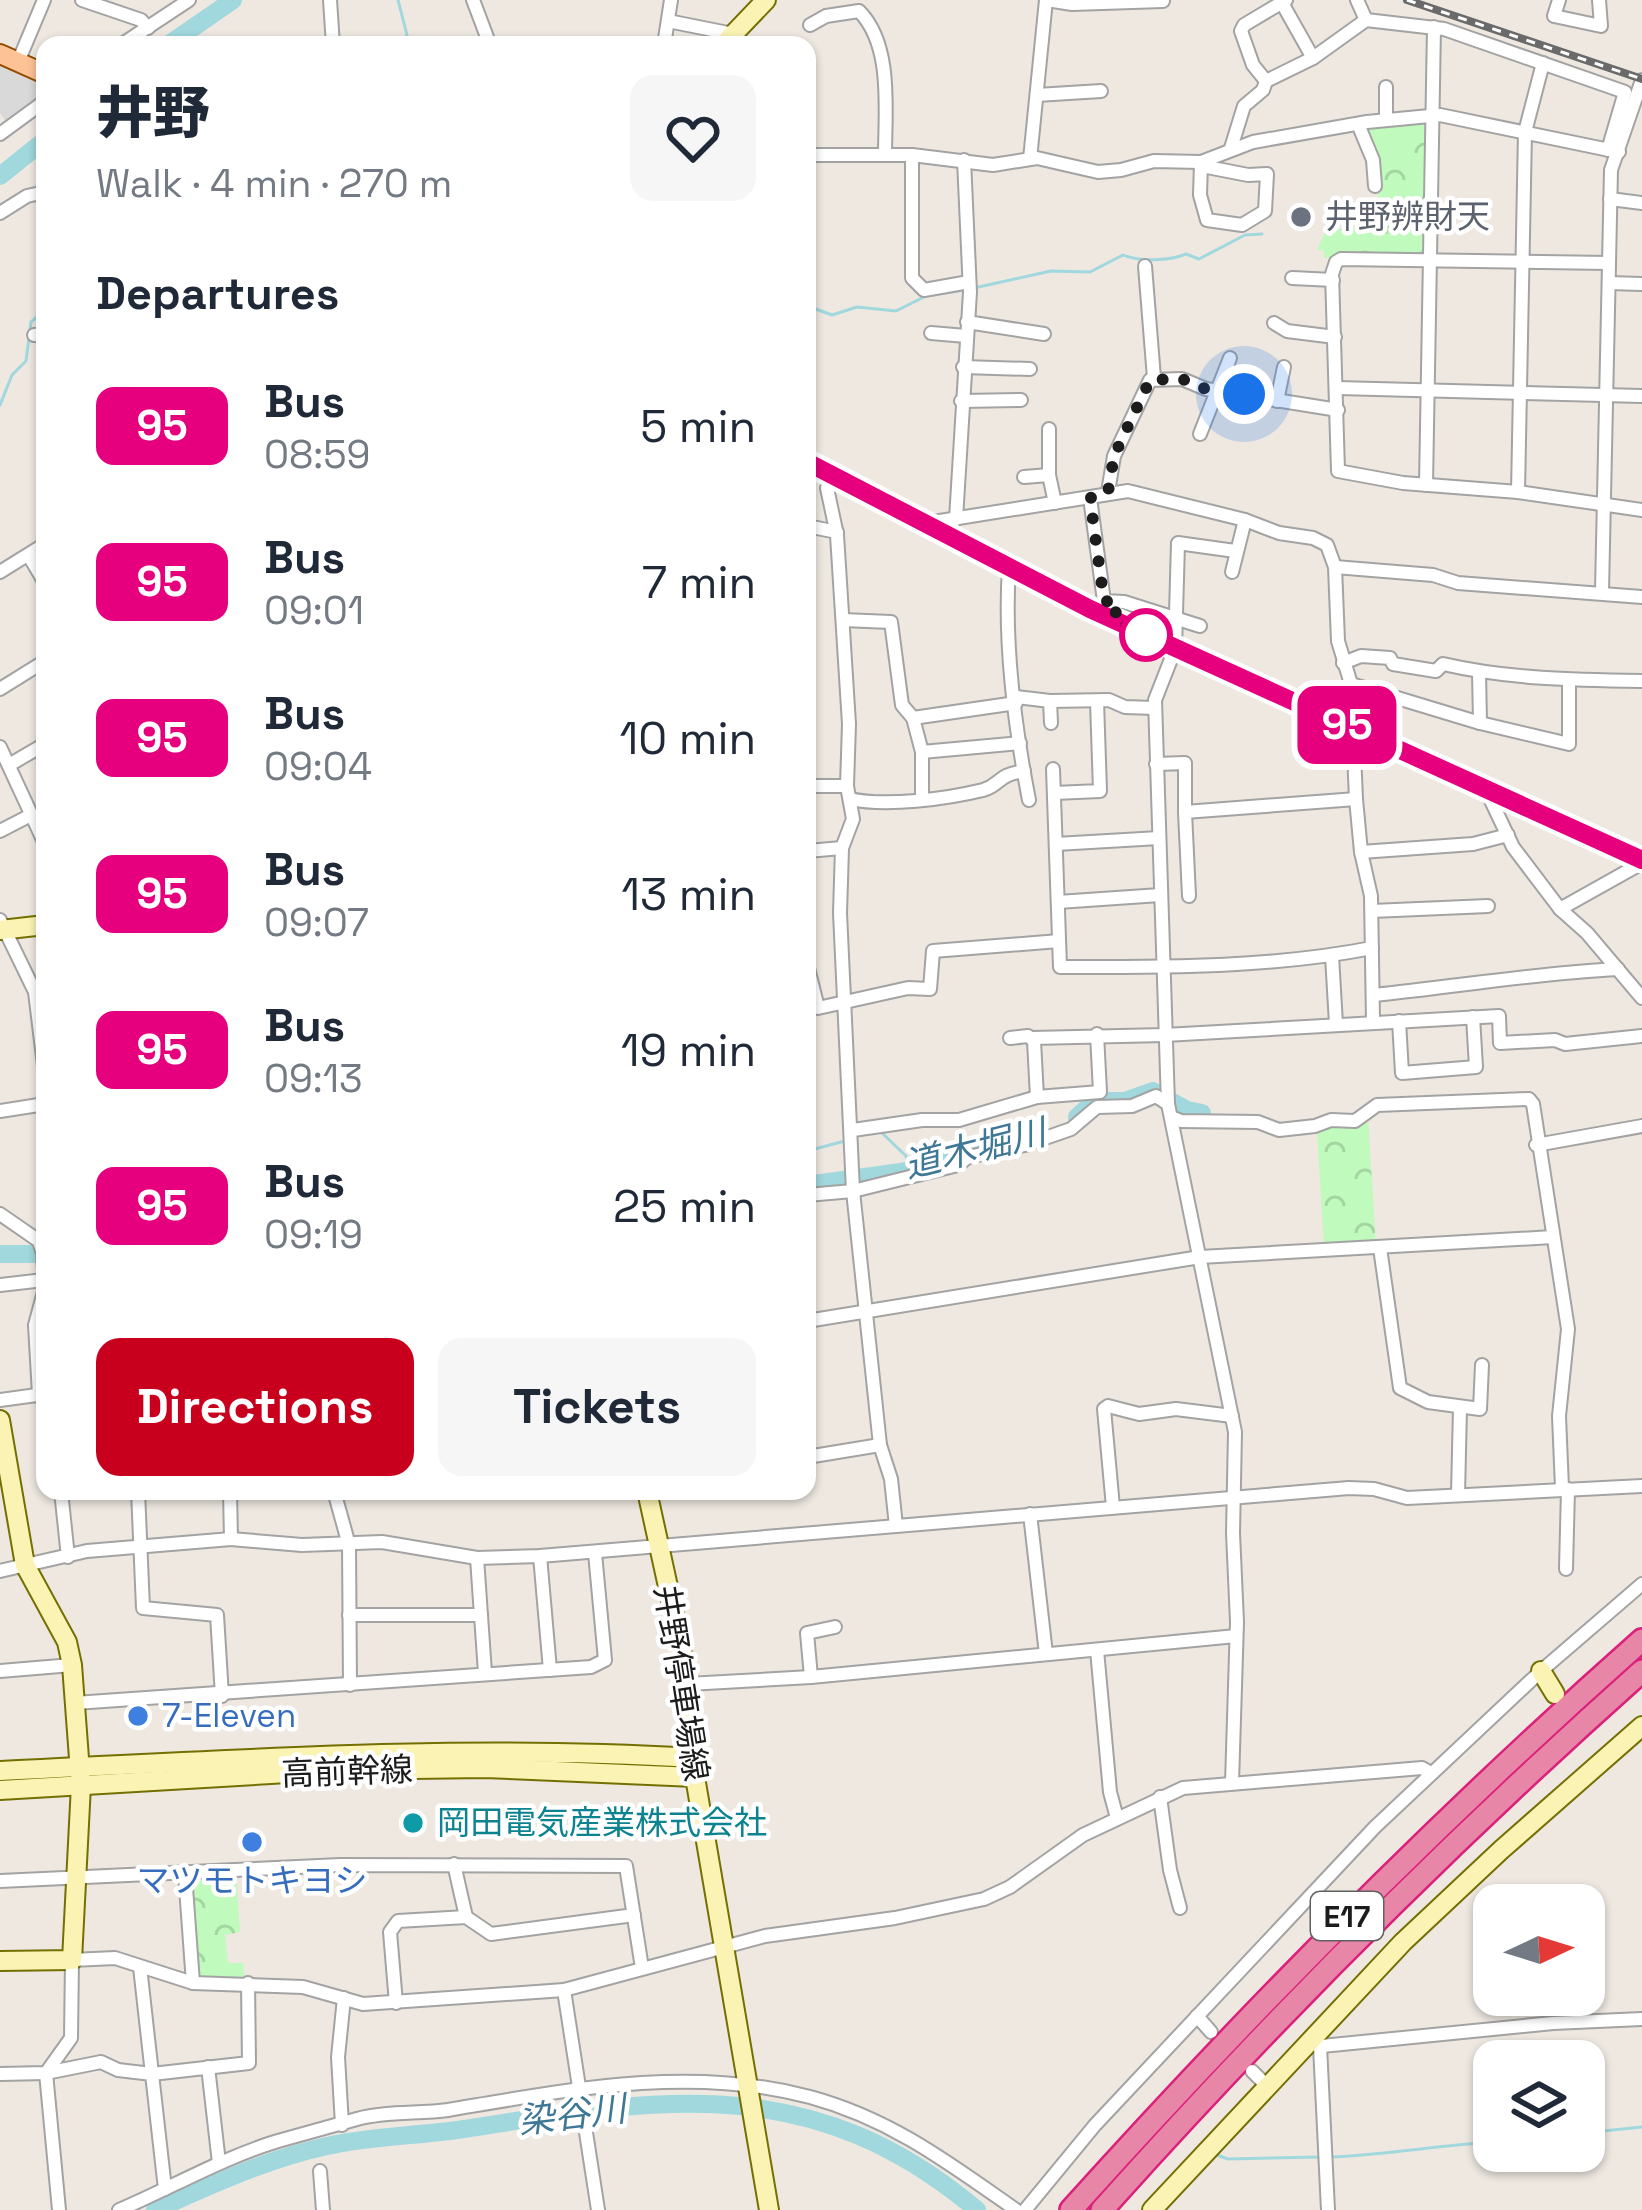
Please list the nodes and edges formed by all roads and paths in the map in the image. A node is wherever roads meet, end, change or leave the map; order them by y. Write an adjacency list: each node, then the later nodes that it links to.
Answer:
1 (44, 0): 27 (street)
2 (82, 0): 20 (street)
3 (189, 0): 20 (street)
4 (330, 0): 22 (street)
5 (473, 0): 23 (street)
6 (671, 0): 17 (street)
7 (766, 0): 26 (street)
8 (822, 0): 15 (street)
9 (1047, 0): 14 (street); 34 (street)
10 (1357, 0): 16 (street)
11 (1558, 0): 12 (street)
12 (1599, 0)
13 (1284, 1): 28 (street); 30 (street)
14 (1162, 2)
15 (826, 16): 18 (street); 45 (street)
16 (1366, 20): 19 (street); 28 (street)
17 (668, 21): 24 (street); 25 (street)
18 (810, 25)
19 (1434, 27): 29 (street); 37 (street)
20 (148, 28): 21 (street)
21 (135, 36)
22 (332, 36)
23 (487, 36)
24 (666, 36)
25 (715, 36)
26 (732, 36)
27 (9, 58)
28 (1313, 58): 30 (street)
29 (1543, 63): 40 (street); 43 (street)
30 (1266, 80): 42 (street)
31 (1642, 80): 35 (street)
32 (1386, 86): 38 (street)
33 (1102, 91): 34 (street)
34 (1037, 95): 47 (street)
35 (1640, 99): 43 (street)
36 (36, 108): 41 (street)
37 (1432, 116): 38 (street); 40 (street); 55 (street)
38 (1386, 119): 39 (street)
39 (1358, 124): 42 (street); 50 (street)
40 (1525, 132): 43 (street); 56 (street)
41 (0, 134)
42 (1231, 148): 49 (street)
43 (1614, 151): 52 (street)
44 (816, 155): 45 (street)
45 (885, 155): 46 (street)
46 (912, 155): 48 (street); 61 (street)
47 (1030, 159): 48 (street); 49 (street)
48 (964, 160): 61 (street)
49 (1201, 164): 49 (street)
50 (1375, 186)
51 (36, 194): 54 (street)
52 (1610, 199): 53 (street); 57 (street)
53 (1642, 203)
54 (0, 213)
55 (1430, 260): 56 (street); 60 (street); 76 (street)
56 (1522, 260): 57 (street); 77 (street)
57 (1609, 263): 62 (street)
58 (1145, 266): 73 (street)
59 (1292, 278): 60 (street)
60 (1333, 280): 68 (street)
61 (969, 282): 65 (street)
62 (1609, 283): 63 (street); 78 (street)
63 (1642, 284)
64 (1274, 323): 68 (street)
65 (967, 329): 66 (street); 67 (street); 71 (street)
66 (931, 333)
67 (1044, 334)
68 (1335, 337): 74 (street)
69 (1230, 358): 75 (street)
70 (1284, 367): 81 (street)
71 (963, 368): 72 (street); 82 (street)
72 (1030, 369)
73 (1154, 378): 75 (street); 91 (street)
74 (1339, 388): 76 (street); 83 (street)
75 (1216, 389): 81 (street); 85 (street)
76 (1428, 391): 77 (street); 90 (street)
77 (1520, 393): 78 (street); 92 (street)
78 (1606, 395): 79 (street); 95 (street)
79 (1642, 396)
80 (1021, 400): 82 (street)
81 (1277, 400): 83 (street)
82 (961, 401): 97 (street)
83 (1338, 410): 90 (street)
84 (1049, 429): 87 (street)
85 (1200, 434)
86 (816, 467): 88 (main road)
87 (1049, 475): 89 (street); 94 (street)
88 (832, 476): 99 (main road); 101 (street)
89 (1024, 477)
90 (1426, 485): 92 (street)
91 (1108, 492): 93 (street); 98 (street)
92 (1518, 492): 95 (street)
93 (1090, 498): 94 (street); 112 (street)
94 (1055, 503): 97 (street)
95 (1604, 506): 96 (street); 110 (street)
96 (1642, 510)
97 (956, 519): 99 (street)
98 (1245, 520): 103 (street); 105 (street)
99 (922, 523): 107 (main road)
100 (816, 528): 101 (street)
101 (836, 532): 114 (street)
102 (36, 551): 104 (street)
103 (1235, 551): 109 (street); 113 (street)
104 (29, 556): 106 (street); 108 (street)
105 (1335, 567): 110 (street); 117 (street)
106 (36, 568)
107 (1009, 568): 112 (main road); 124 (street)
108 (0, 572)
109 (1232, 572)
110 (1602, 591): 111 (street)
111 (1642, 597)
112 (1116, 611): 113 (street); 116 (main road)
113 (1175, 616): 115 (street); 116 (street)
114 (842, 620): 128 (street); 142 (street)
115 (1200, 626)
116 (1175, 649): 127 (street); 131 (main road)
117 (1343, 663): 119 (street); 122 (street)
118 (36, 667): 123 (street)
119 (1479, 672): 120 (street); 130 (street)
120 (1569, 680): 121 (street); 130 (street)
121 (1642, 681)
122 (1351, 684): 130 (street); 131 (street)
123 (0, 689)
124 (1016, 700): 126 (street); 128 (street); 132 (street)
125 (1097, 700): 126 (street); 127 (street); 143 (street)
126 (1050, 701): 129 (street)
127 (1154, 708): 136 (street)
128 (913, 718): 135 (street)
129 (1051, 723)
130 (1480, 723)
131 (1354, 728): 141 (main road); 145 (street)
132 (1020, 743): 135 (street); 139 (street)
133 (0, 746): 137 (street)
134 (36, 749): 137 (street)
135 (922, 752): 144 (street)
136 (1156, 764): 147 (street); 152 (street)
137 (9, 765): 148 (street)
138 (1053, 769): 143 (street)
139 (1024, 771): 144 (street); 146 (street)
140 (816, 788): 142 (street)
141 (1485, 788): 151 (street); 157 (main road)
142 (849, 793): 144 (street); 154 (street)
143 (1054, 793): 153 (street)
144 (922, 798)
145 (1356, 799): 147 (street); 156 (street)
146 (1029, 800)
147 (1185, 812): 159 (street)
148 (31, 815): 149 (street); 150 (street)
149 (36, 825)
150 (0, 832)
151 (1508, 835): 156 (street); 162 (street)
152 (1159, 838): 153 (street); 158 (street)
153 (1056, 844): 160 (street)
154 (842, 848): 155 (street); 175 (street)
155 (816, 850)
156 (1361, 852): 163 (street)
157 (1642, 861): 162 (street)
158 (1160, 895): 160 (street); 169 (street)
159 (1189, 896)
160 (1058, 902): 166 (street)
161 (1488, 906): 163 (street)
162 (1560, 909): 170 (street)
163 (1372, 911): 167 (street)
164 (36, 925): 165 (street)
165 (1, 926): 171 (street)
166 (1059, 941): 169 (street); 175 (street)
167 (1372, 948): 168 (street); 172 (street)
168 (1333, 956): 169 (street); 179 (street)
169 (1163, 967): 181 (street)
170 (1618, 969): 172 (street); 173 (street)
171 (36, 985)
172 (1372, 995): 178 (street)
173 (1642, 998)
174 (816, 1000): 175 (street)
175 (846, 1003): 190 (street)
176 (1473, 1017): 177 (street); 177 (street); 182 (street)
177 (1399, 1021): 178 (street)
178 (1373, 1022): 179 (street)
179 (1336, 1024): 181 (street)
180 (1097, 1034): 181 (street); 184 (street); 185 (street)
181 (1165, 1035): 187 (street)
182 (1642, 1036)
183 (1010, 1038): 184 (street)
184 (1032, 1038): 185 (street)
185 (1037, 1097): 190 (street)
186 (36, 1105): 188 (street)
187 (1170, 1110): 191 (street); 192 (street); 200 (street)
188 (0, 1111)
189 (1642, 1126): 191 (street)
190 (853, 1130): 192 (street)
191 (1536, 1144): 197 (street)
192 (854, 1191): 193 (street); 203 (street)
193 (816, 1195)
194 (0, 1214): 196 (street)
195 (36, 1233): 196 (street)
196 (28, 1234): 198 (street)
197 (1553, 1237): 199 (street); 214 (street)
198 (36, 1240)
199 (1380, 1248): 200 (street); 208 (street)
200 (1200, 1257): 203 (street); 209 (street)
201 (36, 1281): 202 (street)
202 (0, 1285)
203 (866, 1310): 204 (street); 211 (street)
204 (816, 1319)
205 (1481, 1365): 208 (street)
206 (36, 1397): 207 (street)
207 (0, 1400)
208 (1460, 1407): 216 (street)
209 (1232, 1416): 217 (street); 223 (street)
210 (0, 1420): 215 (street)
211 (880, 1444): 212 (street); 225 (street)
212 (816, 1455)
213 (1642, 1486): 214 (street)
214 (1565, 1488): 216 (street); 235 (street)
215 (7, 1490): 234 (street)
216 (1458, 1495): 217 (street)
217 (1234, 1496): 223 (street); 241 (street)
218 (62, 1500): 232 (street)
219 (138, 1500): 227 (street)
220 (230, 1500): 226 (street)
221 (336, 1500): 228 (street)
222 (649, 1500): 229 (street, 井野停車場線)
223 (1113, 1508): 224 (street)
224 (1030, 1514): 225 (street); 244 (street)
225 (896, 1526): 229 (street)
226 (231, 1539): 227 (street); 228 (street)
227 (141, 1546): 232 (street); 255 (street)
228 (349, 1546): 233 (street); 238 (street)
229 (658, 1546): 230 (street); 252 (street, 井野停車場線)
230 (595, 1553): 231 (street); 246 (street)
231 (540, 1556): 233 (street); 246 (street)
232 (68, 1557): 234 (street)
233 (477, 1558): 239 (street)
234 (25, 1565): 236 (street); 245 (street)
235 (1566, 1569)
236 (0, 1571)
237 (1642, 1584): 248 (street)
238 (350, 1615): 239 (street); 253 (street)
239 (481, 1615): 250 (street)
240 (835, 1627): 251 (street)
241 (1236, 1636): 243 (street); 264 (street)
242 (1642, 1640): 307 (highway, E17)
243 (1097, 1650): 244 (street); 267 (street)
244 (1046, 1654): 251 (street)
245 (72, 1665): 247 (street); 256 (street)
246 (550, 1670): 250 (street)
247 (0, 1671)
248 (1541, 1671): 254 (street); 262 (street)
249 (1642, 1672): 308 (highway, E17)
250 (485, 1673): 253 (street)
251 (812, 1676): 252 (street)
252 (688, 1684): 260 (street, 井野停車場線)
253 (350, 1685): 255 (street)
254 (1555, 1694)
255 (222, 1696): 256 (street)
256 (75, 1703): 263 (street)
257 (1642, 1726): 259 (street)
258 (1596, 1735): 259 (street)
259 (1611, 1753): 288 (street)
260 (694, 1768): 263 (street, 高前幹線); 275 (street, 井野停車場線)
261 (0, 1771): 263 (street, 高前幹線)
262 (1431, 1773): 264 (street); 285 (street)
263 (80, 1776): 265 (street, 高前幹線); 270 (street)
264 (1232, 1783): 266 (street)
265 (0, 1790)
266 (1160, 1797): 267 (street); 272 (street)
267 (1117, 1818): 275 (street)
268 (454, 1864): 269 (street); 273 (street); 274 (street)
269 (184, 1874): 270 (street); 280 (street)
270 (76, 1880): 271 (street); 276 (street)
271 (0, 1881)
272 (1180, 1908)
273 (634, 1915): 274 (street); 279 (street)
274 (466, 1917): 284 (street)
275 (722, 1948): 279 (street); 295 (street, 井野停車場線)
276 (72, 1960): 277 (street); 278 (street); 291 (street)
277 (0, 1961)
278 (140, 1967): 280 (street); 293 (street)
279 (642, 1968): 282 (street)
280 (193, 1983): 281 (street)
281 (248, 1983): 283 (street); 289 (street)
282 (564, 1990): 284 (street); 296 (street)
283 (344, 1998): 284 (street); 297 (street)
284 (396, 2003)
285 (1197, 2017): 287 (street); 306 (street)
286 (1642, 2019): 288 (street)
287 (1211, 2032)
288 (1314, 2044): 294 (street); 310 (street)
289 (208, 2067): 293 (street); 298 (street)
290 (1252, 2071): 294 (street)
291 (46, 2073): 292 (street); 293 (street); 301 (street)
292 (0, 2074)
293 (152, 2074): 300 (street)
294 (1267, 2086): 309 (street)
295 (745, 2087): 296 (street); 305 (street, 井野停車場線); 306 (street)
296 (581, 2090): 297 (street); 304 (street)
297 (342, 2125): 298 (street)
298 (219, 2162): 300 (street)
299 (320, 2170): 303 (street)
300 (165, 2189): 302 (street)
301 (59, 2210)
302 (119, 2210)
303 (323, 2210)
304 (598, 2210)
305 (769, 2210)
306 (1021, 2210)
307 (1070, 2210)
308 (1102, 2210)
309 (1152, 2210)
310 (1328, 2210)

